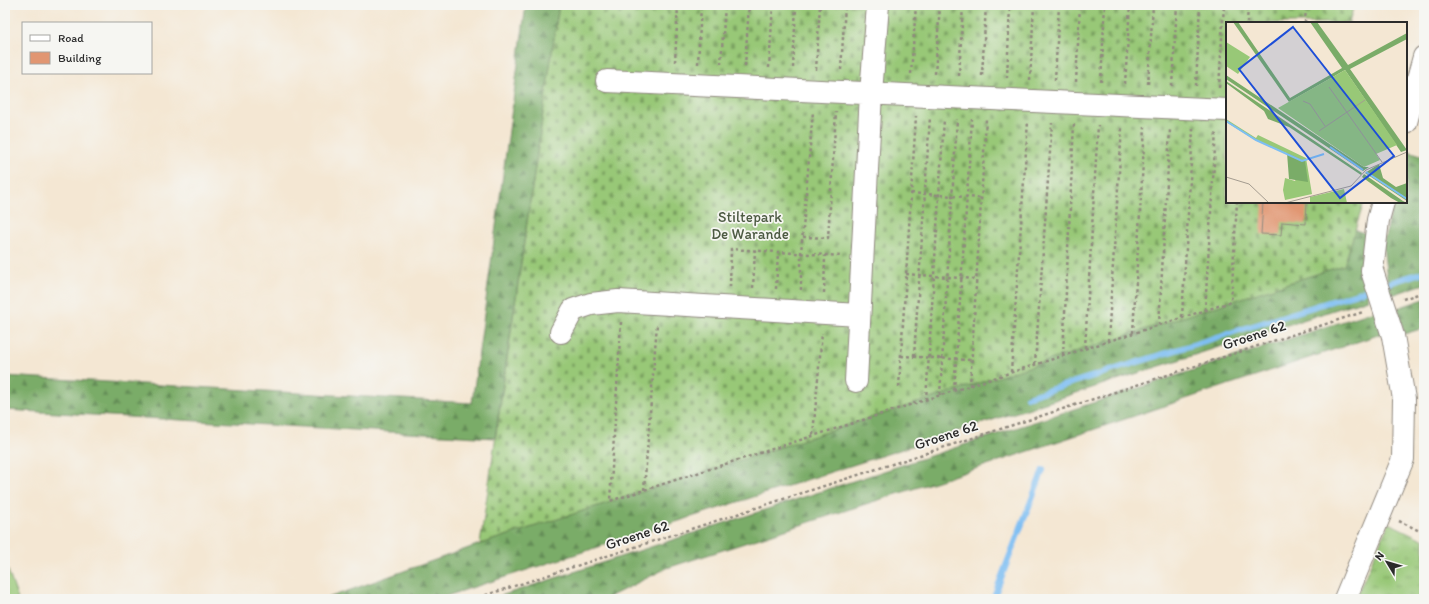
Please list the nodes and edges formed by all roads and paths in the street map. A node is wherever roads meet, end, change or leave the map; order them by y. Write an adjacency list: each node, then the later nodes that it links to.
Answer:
1 (678, 5): 30 (path)
2 (701, 5): 31 (path)
3 (725, 5): 32 (path)
4 (749, 5): 33 (path)
5 (773, 5): 34 (path)
6 (796, 5): 35 (path)
7 (820, 5): 36 (path)
8 (845, 5): 37 (path)
9 (878, 5): 38 (street)
10 (916, 5): 44 (path)
11 (940, 5): 44 (path)
12 (963, 5): 39 (path)
13 (986, 5): 40 (path)
14 (1010, 5): 41 (path)
15 (1034, 5): 42 (path)
16 (1059, 5): 43 (path)
17 (1080, 5): 43 (path)
18 (1105, 5): 45 (path)
19 (1130, 5): 46 (path)
20 (1153, 5): 47 (path)
21 (1177, 5): 48 (path)
22 (1200, 5): 49 (path)
23 (1224, 5): 50 (path)
24 (1248, 5): 26 (path)
25 (1306, 5): 27 (path)
26 (1247, 22)
27 (1305, 22)
28 (1424, 57): 51 (street)
29 (607, 81): 30 (street)
30 (674, 84): 31 (street)
31 (696, 85): 32 (street)
32 (720, 86): 33 (street)
33 (744, 87): 34 (street)
34 (768, 88): 35 (street)
35 (791, 89): 36 (street)
36 (815, 90): 37 (street); 60 (path)
37 (838, 92): 38 (street); 60 (path)
38 (871, 93): 44 (street); 65 (street)
39 (958, 97): 40 (street); 44 (street); 55 (path)
40 (981, 98): 41 (street)
41 (1006, 100): 42 (street)
42 (1029, 100): 43 (street); 98 (path)
43 (1064, 102): 45 (street); 92 (path); 97 (path)
44 (930, 103): 52 (path); 53 (path); 54 (path)
45 (1100, 104): 46 (street); 89 (path)
46 (1123, 105): 47 (street); 88 (path)
47 (1146, 106): 48 (street); 87 (path)
48 (1171, 107): 49 (street); 85 (path)
49 (1194, 109): 50 (street); 84 (path)
50 (1222, 110): 80 (path)
51 (1407, 116)
52 (911, 193): 53 (path); 66 (path)
53 (925, 194): 54 (path); 67 (path)
54 (939, 195): 55 (path); 68 (path)
55 (952, 196): 56 (path); 69 (path)
56 (966, 197): 57 (path); 57 (path); 70 (path)
57 (981, 198): 71 (path)
58 (1237, 203): 80 (path)
59 (1383, 203): 107 (street, bridge)
60 (803, 237): 63 (path)
61 (755, 250): 62 (path); 76 (path); 77 (path)
62 (778, 252): 63 (path); 79 (path)
63 (801, 253): 64 (path); 81 (path)
64 (825, 255): 65 (path); 82 (path)
65 (862, 257): 83 (street)
66 (906, 274): 67 (path); 90 (path)
67 (920, 275): 68 (path); 91 (path)
68 (934, 276): 69 (path); 93 (path)
69 (947, 277): 70 (path); 94 (path)
70 (961, 278): 71 (path); 95 (path)
71 (975, 279): 96 (path)
72 (1424, 292): 73 (path)
73 (1401, 299)
74 (623, 301): 75 (street); 86 (street); 106 (path)
75 (658, 304): 76 (street); 106 (path)
76 (730, 308): 77 (street)
77 (752, 309): 79 (street)
78 (1371, 309): 109 (path, Groene 62)
79 (775, 310): 81 (street)
80 (1205, 310): 84 (path)
81 (801, 312): 82 (street)
82 (824, 313): 83 (street); 105 (path)
83 (859, 315): 99 (street)
84 (1182, 317): 85 (path)
85 (1159, 325): 87 (path)
86 (561, 332)
87 (1133, 333): 88 (path)
88 (1108, 341): 89 (path)
89 (1085, 348): 92 (path)
90 (901, 356): 91 (path); 101 (path)
91 (914, 356): 93 (path)
92 (1063, 356): 97 (path)
93 (928, 357): 94 (path); 104 (path)
94 (942, 358): 95 (path); 103 (path)
95 (956, 359): 96 (path); 102 (path)
96 (970, 360): 100 (path)
97 (1035, 364): 98 (path)
98 (1011, 372): 100 (path)
99 (856, 381)
100 (970, 386): 102 (path)
101 (899, 387)
102 (954, 390): 103 (path)
103 (940, 395): 104 (path)
104 (926, 400): 105 (path)
105 (813, 435): 106 (path)
106 (644, 490)
107 (1382, 513): 108 (path); 110 (street)
108 (1424, 533)
109 (474, 599)
110 (1345, 599)

